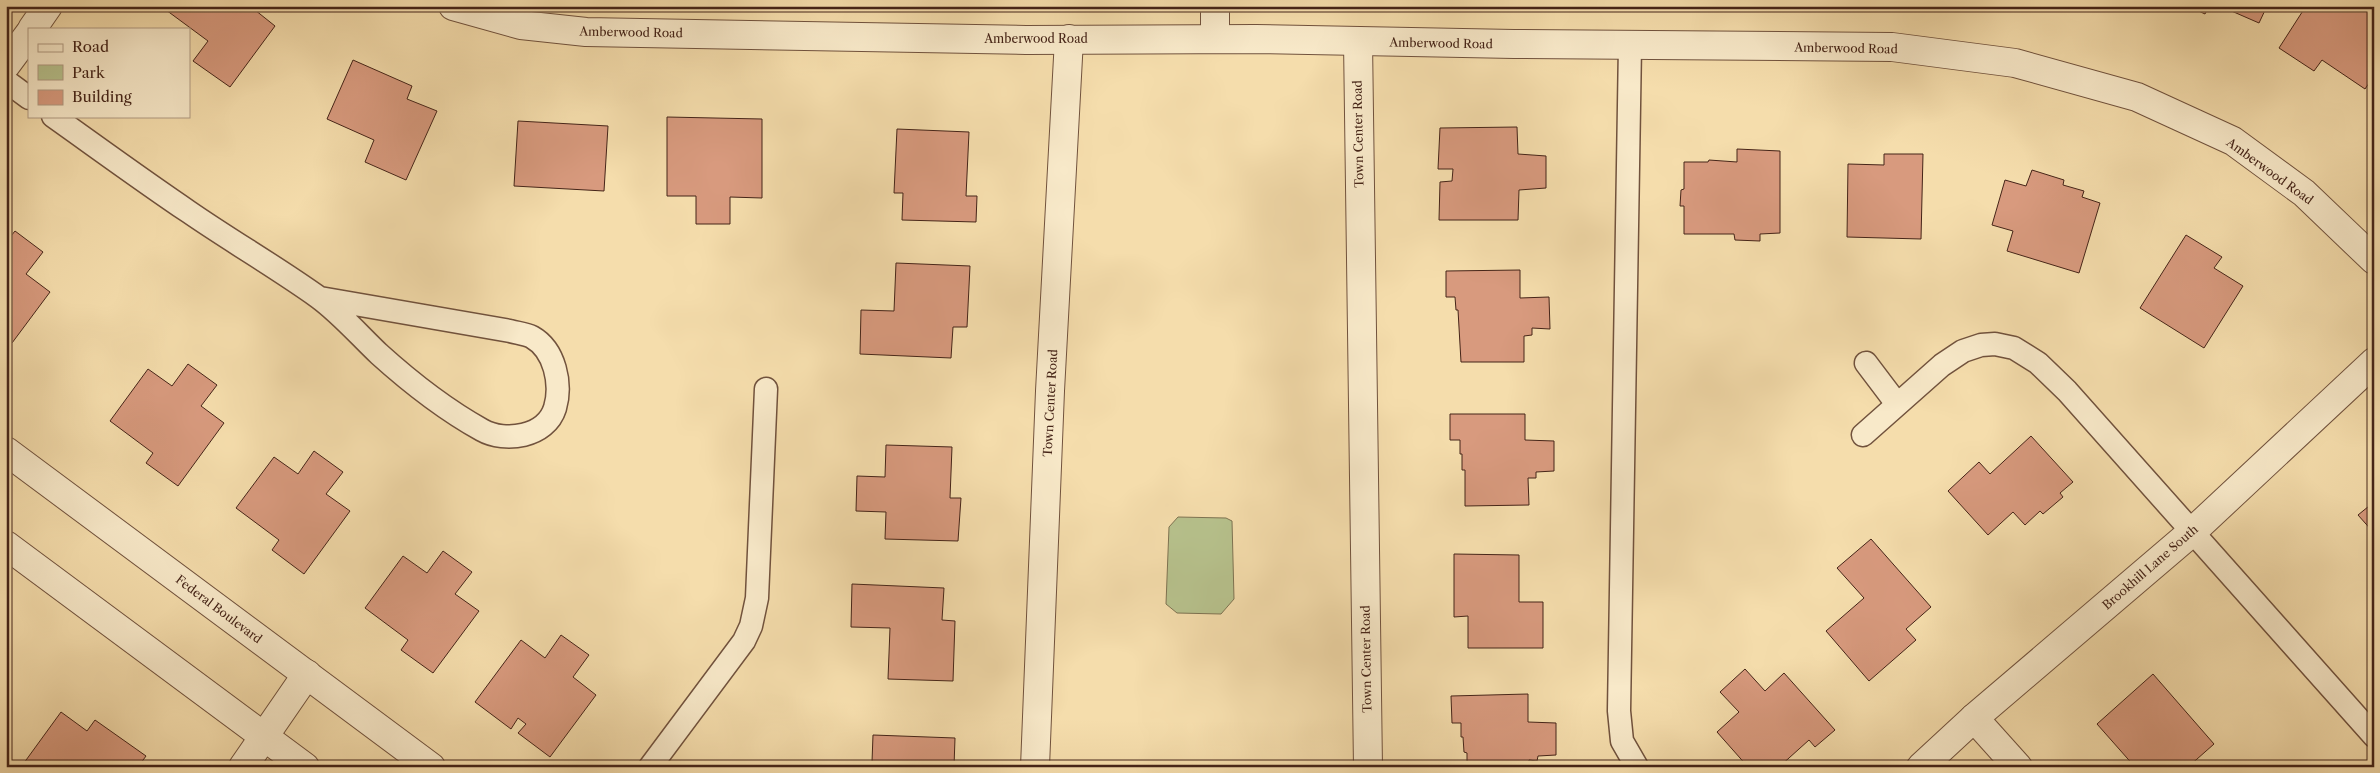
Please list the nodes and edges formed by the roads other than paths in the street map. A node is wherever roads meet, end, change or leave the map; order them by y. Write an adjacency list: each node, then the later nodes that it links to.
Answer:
1 (48, 6): 4 (street)
2 (453, 6): 6 (street, Amberwood Road)
3 (1215, 6): 7 (street)
4 (33, 28)
5 (28, 35): 10 (street)
6 (1069, 39): 7 (street, Amberwood Road); 32 (street, Town Center Road)
7 (1215, 39): 8 (street, Amberwood Road)
8 (1358, 41): 9 (street, Amberwood Road); 33 (street, Town Center Road)
9 (1630, 44): 14 (street, Amberwood Road); 34 (lane)
10 (6, 65)
11 (6, 81): 12 (lane)
12 (28, 97)
13 (56, 118): 15 (lane)
14 (2374, 260)
15 (320, 298): 15 (lane)
16 (2374, 362): 22 (street, Brookhill Lane South)
17 (1866, 363): 19 (lane)
18 (766, 389): 31 (lane)
19 (1897, 404): 20 (lane); 22 (lane)
20 (1864, 434)
21 (6, 451): 24 (street, Federal Boulevard)
22 (2192, 532): 25 (street, Brookhill Lane South); 26 (lane)
23 (6, 545): 27 (street)
24 (307, 674): 27 (street); 30 (street, Federal Boulevard)
25 (1974, 718): 35 (street, Brookhill Lane South); 36 (street)
26 (2374, 736)
27 (265, 738): 28 (street); 29 (street)
28 (243, 767)
29 (305, 767)
30 (432, 767)
31 (650, 767)
32 (1035, 767)
33 (1368, 767)
34 (1637, 767)
35 (1921, 767)
36 (2018, 767)

